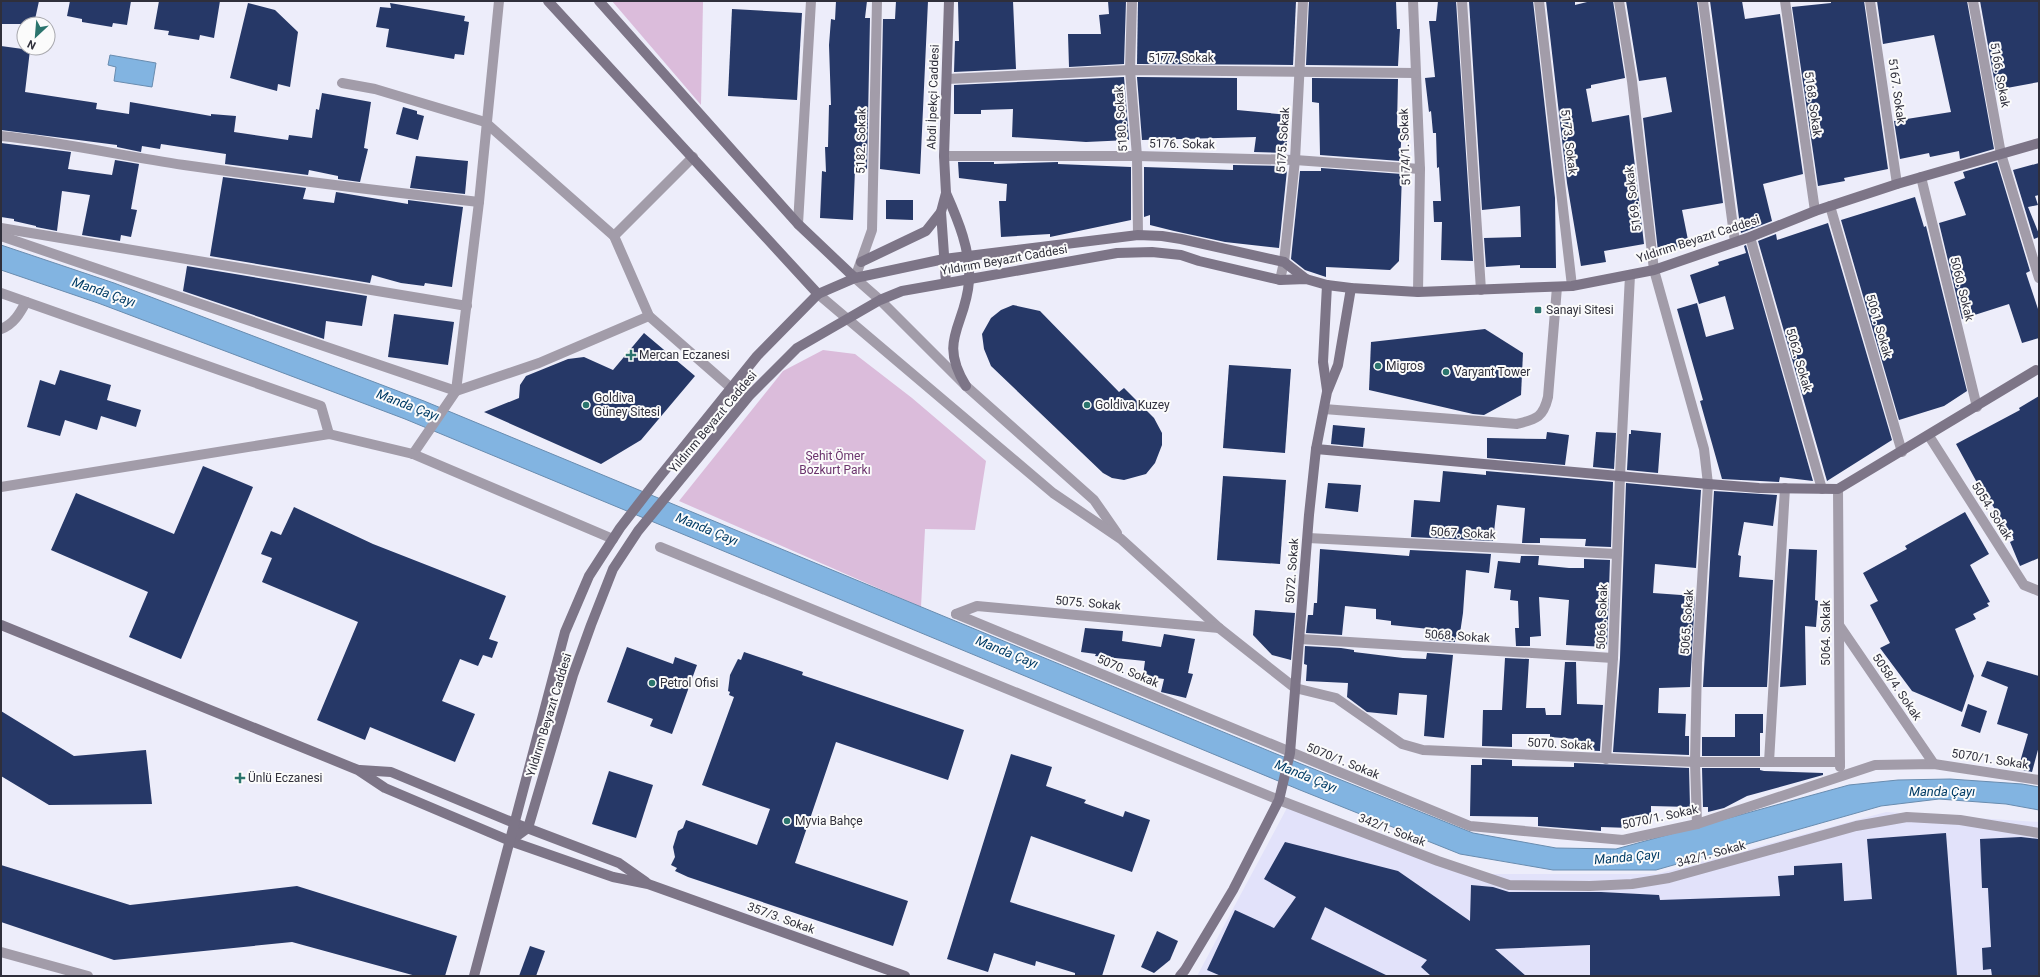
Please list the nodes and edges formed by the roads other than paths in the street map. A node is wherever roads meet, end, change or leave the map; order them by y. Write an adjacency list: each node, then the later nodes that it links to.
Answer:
1 (499, 1): 22 (street)
2 (548, 1): 28 (main road)
3 (598, 1): 38 (main road)
4 (811, 1): 38 (street)
5 (877, 1): 47 (street, 5182. Sokak)
6 (948, 1): 20 (main road, Abdi İpekçi Caddesi)
7 (1132, 1): 17 (street, 5180. Sokak)
8 (1303, 1): 18 (street, 5175. Sokak)
9 (1413, 1): 19 (street, 5174/1. Sokak)
10 (1462, 1): 61 (street)
11 (1539, 1): 58 (street, 5173. Sokak)
12 (1619, 1): 49 (street, 5169. Sokak)
13 (1703, 1): 44 (street)
14 (1785, 1): 36 (street, 5168. Sokak)
15 (1870, 1): 32 (street, 5167. Sokak)
16 (1973, 1): 25 (street, 5166. Sokak)
17 (1130, 70): 18 (street, 5177. Sokak); 20 (street, 5177. Sokak); 27 (street, 5180. Sokak)
18 (1301, 71): 19 (street, 5177. Sokak); 29 (street, 5175. Sokak)
19 (1415, 73): 30 (street, 5174/1. Sokak)
20 (947, 79): 26 (main road, Abdi İpekçi Caddesi)
21 (342, 83): 22 (street)
22 (486, 122): 34 (street); 42 (street)
23 (1, 136): 34 (street)
24 (2039, 143): 25 (main road, Yıldırım Beyazıt Caddesi)
25 (2001, 154): 31 (main road, Yıldırım Beyazıt Caddesi); 52 (street, 5166. Sokak)
26 (944, 156): 27 (street, 5176. Sokak); 33 (main road, Abdi İpekçi Caddesi)
27 (1137, 156): 29 (street, 5176. Sokak); 40 (street, 5180. Sokak)
28 (693, 157): 42 (street); 64 (main road)
29 (1295, 160): 30 (street, 5176. Sokak); 48 (street, 5175. Sokak)
30 (1420, 169): 62 (street, 5174/1. Sokak)
31 (1922, 177): 32 (main road, Yıldırım Beyazıt Caddesi); 76 (street, 5060. Sokak)
32 (1897, 184): 35 (main road, Yıldırım Beyazıt Caddesi)
33 (946, 193): 37 (main road, Abdi İpekçi Caddesi); 45 (main road, Abdi İpekçi Caddesi)
34 (479, 202): 67 (street)
35 (1830, 206): 36 (main road, Yıldırım Beyazıt Caddesi); 81 (street, 5061. Sokak)
36 (1815, 211): 43 (main road, Yıldırım Beyazıt Caddesi)
37 (941, 212): 46 (main road, Abdi İpekçi Caddesi); 47 (main road)
38 (798, 224): 51 (main road)
39 (1, 228): 67 (street)
40 (1138, 235): 45 (main road, Yıldırım Beyazıt Caddesi); 48 (main road, Yıldırım Beyazıt Caddesi)
41 (1, 236): 74 (street)
42 (614, 236): 68 (street)
43 (1750, 237): 44 (main road, Yıldırım Beyazıt Caddesi); 87 (street, 5062. Sokak)
44 (1735, 242): 49 (main road, Yıldırım Beyazıt Caddesi)
45 (968, 256): 46 (main road, Yıldırım Beyazıt Caddesi); 53 (main road, Abdi İpekçi Caddesi)
46 (944, 259): 51 (main road, Yıldırım Beyazıt Caddesi); 56 (main road, Abdi İpekçi Caddesi)
47 (861, 262): 51 (street, 5182. Sokak)
48 (1284, 262): 54 (main road, Yıldırım Beyazıt Caddesi); 55 (street, 5175. Sokak)
49 (1654, 270): 50 (main road, Yıldırım Beyazıt Caddesi); 84 (street, 5169. Sokak)
50 (1630, 275): 58 (main road, Yıldırım Beyazıt Caddesi); 83 (street, 5066. Sokak)
51 (855, 278): 64 (main road, Yıldırım Beyazıt Caddesi); 65 (street)
52 (2039, 278)
53 (970, 279): 55 (main road, Yıldırım Beyazıt Caddesi); 56 (main road, Yıldırım Beyazıt Caddesi); 72 (main road, Abdi İpekçi Caddesi)
54 (1306, 279): 55 (main road, Yıldırım Beyazıt Caddesi); 57 (main road, Yıldırım Beyazıt Caddesi)
55 (1280, 280)
56 (946, 283): 65 (main road, Yıldırım Beyazıt Caddesi)
57 (1327, 285): 60 (main road, Yıldırım Beyazıt Caddesi); 75 (main road, 5072. Sokak)
58 (1572, 286): 59 (main road, Yıldırım Beyazıt Caddesi)
59 (1557, 287): 61 (main road, Yıldırım Beyazıt Caddesi); 77 (street)
60 (1351, 288): 62 (main road, Yıldırım Beyazıt Caddesi); 75 (main road, 5072. Sokak)
61 (1481, 290): 62 (main road, Yıldırım Beyazıt Caddesi)
62 (1418, 292)
63 (1, 293): 66 (street)
64 (818, 294): 69 (street); 73 (main road)
65 (880, 300): 69 (main road, Yıldırım Beyazıt Caddesi); 72 (street)
66 (26, 302): 70 (street); 78 (street)
67 (467, 306): 74 (street)
68 (649, 316): 73 (street); 74 (street)
69 (847, 320): 91 (street); 114 (main road, Yıldırım Beyazıt Caddesi)
70 (1, 329)
71 (2038, 370): 76 (main road)
72 (966, 386): 91 (street)
73 (730, 387): 90 (main road)
74 (456, 391): 82 (street)
75 (1327, 392): 77 (main road, 5072. Sokak)
76 (1977, 407): 79 (main road)
77 (1324, 409): 80 (main road, 5072. Sokak)
78 (329, 434): 82 (street); 85 (street)
79 (1929, 436): 81 (main road); 94 (street, 5054. Sokak)
80 (1316, 449): 83 (main road); 89 (main road, 5072. Sokak)
81 (1902, 452): 88 (main road)
82 (413, 454): 90 (street)
83 (1620, 476): 84 (main road); 93 (street, 5066. Sokak)
84 (1708, 484): 86 (main road); 104 (street, 5065. Sokak)
85 (1, 488)
86 (1785, 488): 87 (main road); 105 (street)
87 (1822, 489): 88 (main road)
88 (1838, 490): 97 (street, 5064. Sokak)
89 (1308, 538): 93 (street, 5067. Sokak); 99 (main road, 5072. Sokak)
90 (613, 539): 112 (main road)
91 (1121, 539): 98 (street)
92 (660, 547): 111 (street, 342/1. Sokak)
93 (1617, 554): 100 (street, 5066. Sokak)
94 (2039, 591)
95 (956, 614): 98 (street, 5075. Sokak); 102 (street, 5070. Sokak)
96 (1, 625): 108 (main road)
97 (1839, 625): 106 (street, 5064. Sokak); 107 (street, 5058/4. Sokak)
98 (1219, 628): 101 (street)
99 (1300, 639): 100 (street, 5068. Sokak); 101 (main road, 5072. Sokak)
100 (1613, 658): 103 (street, 5066. Sokak)
101 (1295, 688): 102 (main road, 5072. Sokak); 103 (street, 5070. Sokak)
102 (1290, 753): 111 (main road, 5072. Sokak); 113 (street, 5070/1. Sokak)
103 (1606, 759): 104 (street, 5070. Sokak)
104 (1695, 762): 105 (street, 5070. Sokak); 113 (street, 5065. Sokak)
105 (1769, 762): 106 (street, 5070. Sokak)
106 (1840, 762): 109 (street, 5064. Sokak)
107 (1934, 764): 109 (street, 5070/1. Sokak); 110 (street, 5070/1. Sokak)
108 (358, 770): 112 (main road, 357/3. Sokak); 116 (main road, 357/3. Sokak)
109 (1840, 776): 113 (street, 5070/1. Sokak)
110 (2039, 780)
111 (1279, 800): 115 (street, 342/1. Sokak); 122 (main road, 5072. Sokak)
112 (514, 823): 114 (main road, 357/3. Sokak); 116 (main road)
113 (1697, 824)
114 (528, 828): 116 (main road); 117 (main road, 357/3. Sokak)
115 (2039, 833)
116 (510, 841): 117 (main road, 357/3. Sokak); 120 (main road)
117 (648, 884): 121 (main road, 357/3. Sokak)
118 (1, 952): 119 (street)
119 (88, 976)
120 (474, 976)
121 (905, 976)
122 (1180, 976)

